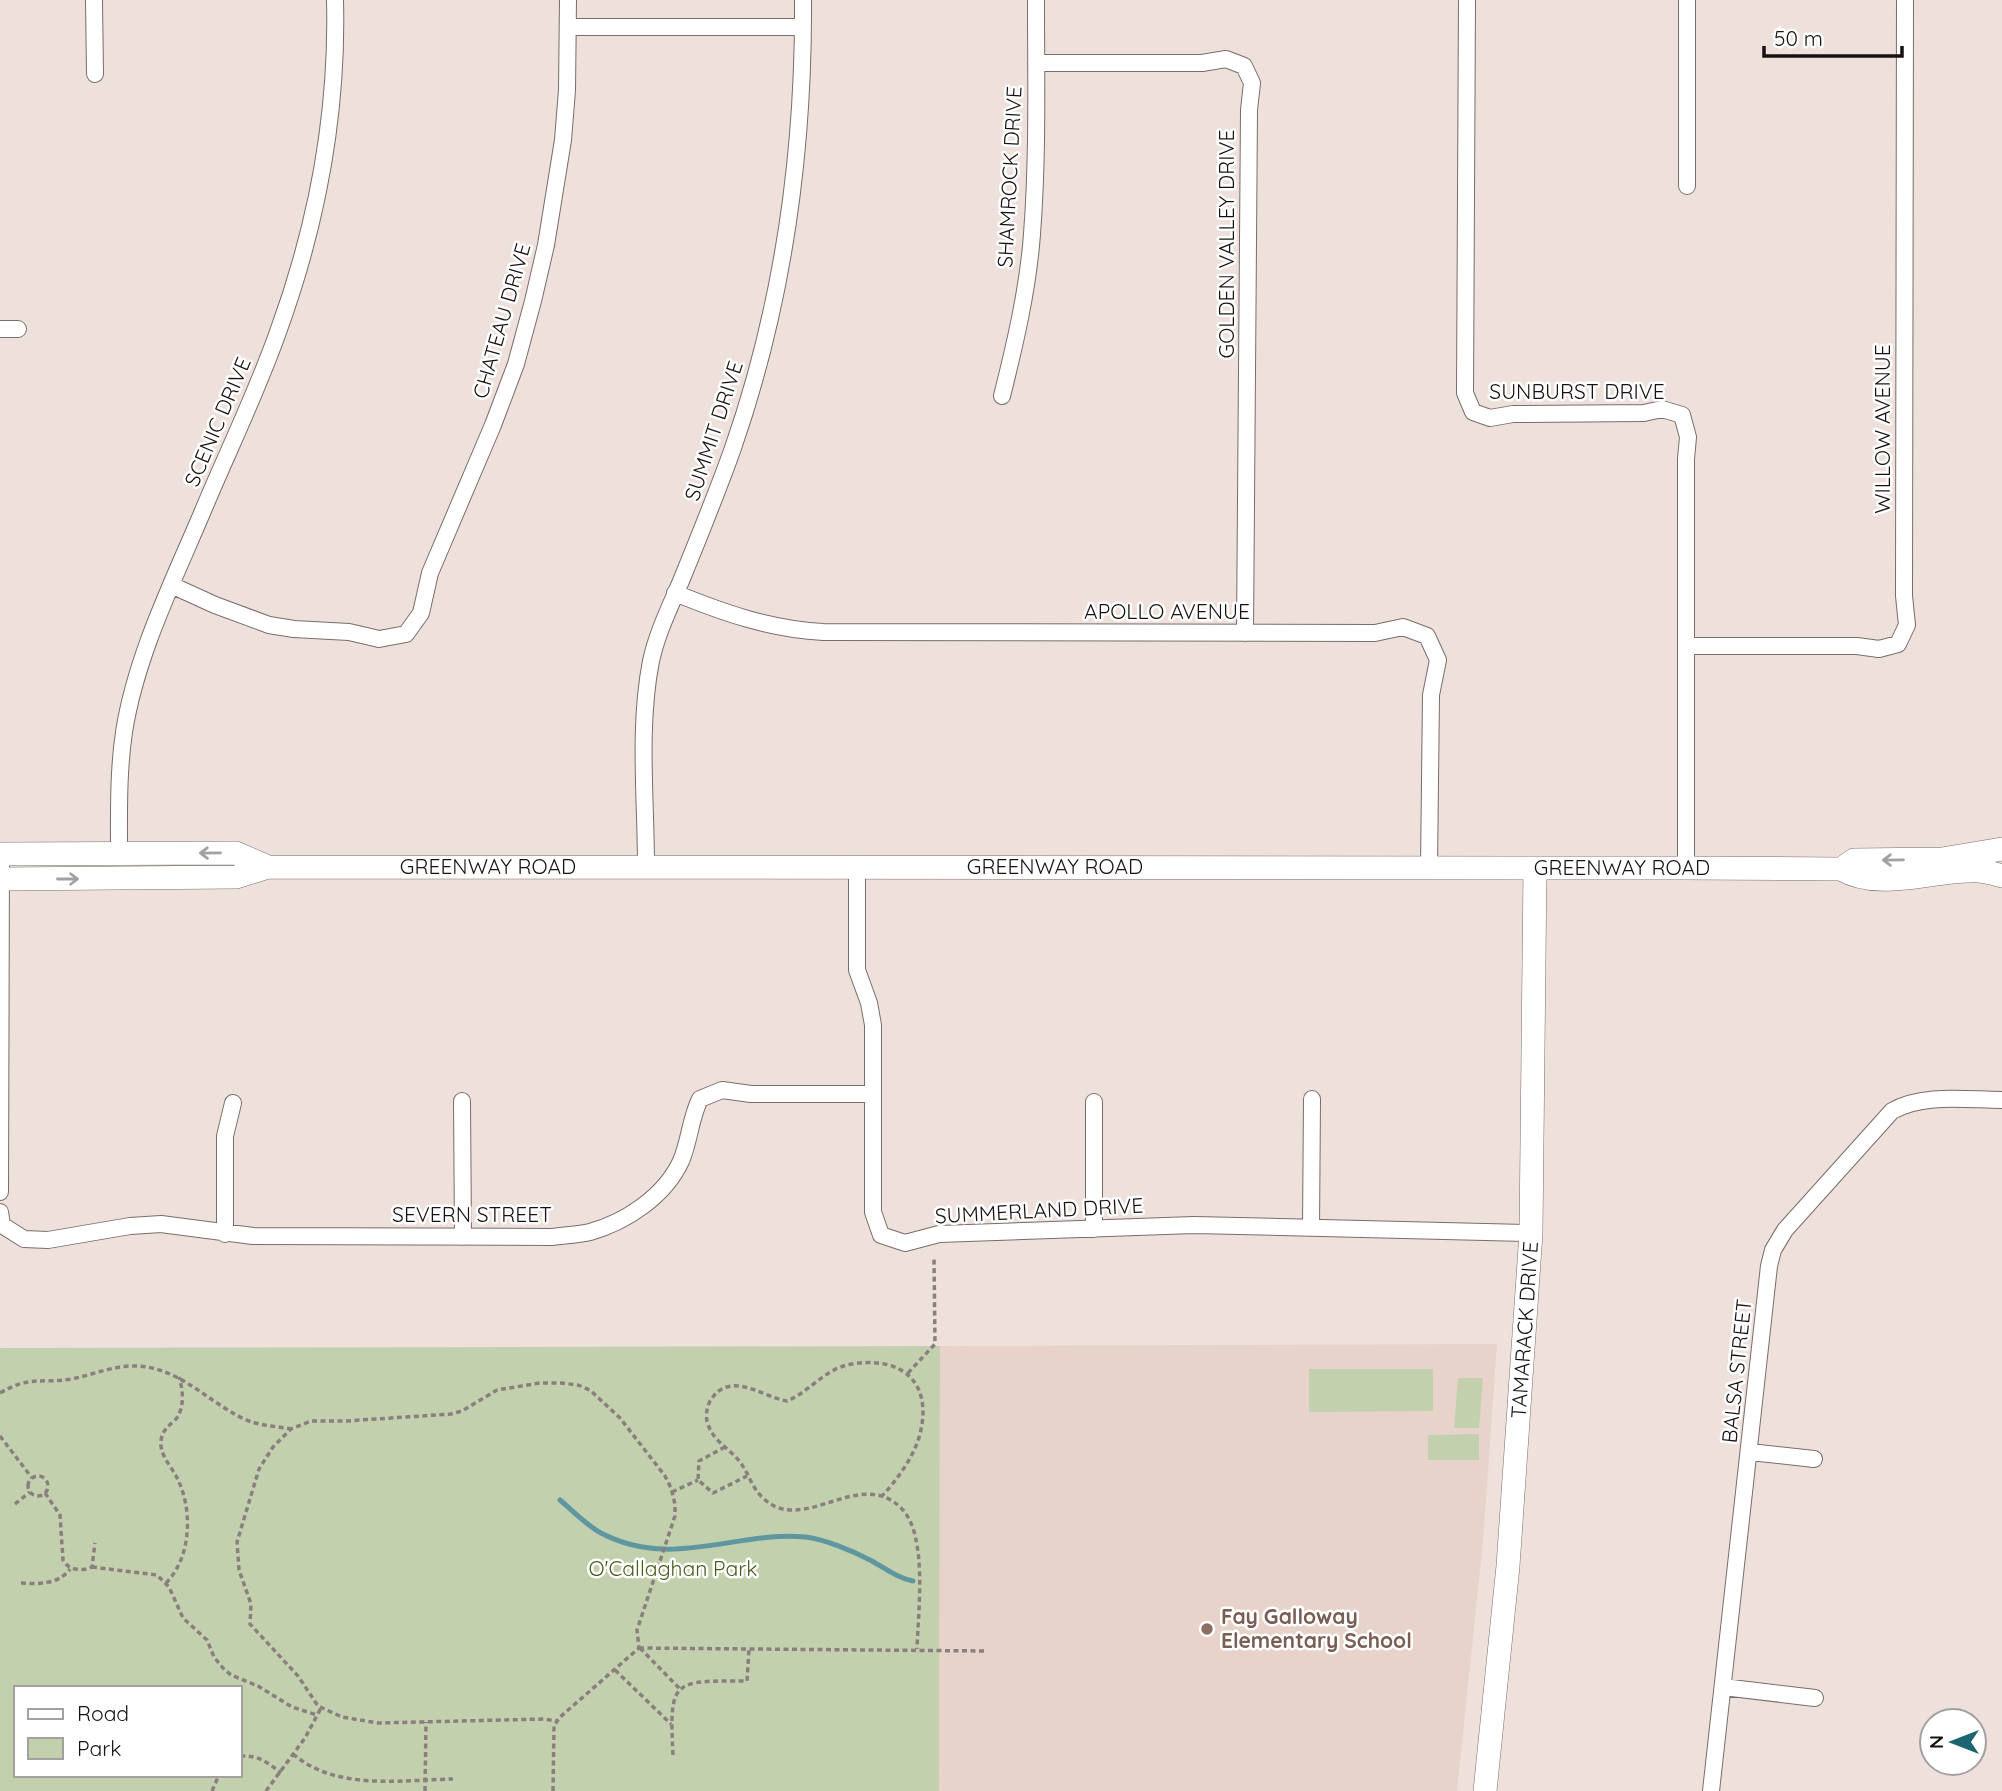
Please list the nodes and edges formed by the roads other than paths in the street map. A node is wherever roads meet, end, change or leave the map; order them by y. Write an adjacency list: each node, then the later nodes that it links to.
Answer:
1 (94, 0): 12 (street)
2 (335, 0): 17 (street, SCENIC DRIVE)
3 (568, 0): 9 (street, CHATEAU DRIVE)
4 (803, 0): 10 (street, SUMMIT DRIVE)
5 (1036, 0): 11 (street, SHAMROCK DRIVE)
6 (1467, 0): 20 (street, SUNBURST DRIVE)
7 (1687, 0): 13 (street)
8 (1905, 0): 20 (street, WILLOW AVENUE)
9 (568, 27): 10 (street); 17 (street, CHATEAU DRIVE)
10 (803, 27): 18 (street, SUMMIT DRIVE)
11 (1036, 63): 16 (street, SHAMROCK DRIVE); 19 (street, GOLDEN VALLEY DRIVE)
12 (95, 74)
13 (1687, 186)
14 (0, 329): 15 (street)
15 (18, 329)
16 (1002, 396)
17 (171, 585): 23 (street, SCENIC DRIVE)
18 (675, 593): 19 (street, APOLLO AVENUE); 25 (street, SUMMIT DRIVE)
19 (1245, 634): 27 (street, APOLLO AVENUE)
20 (1686, 646): 29 (street, SUNBURST DRIVE)
21 (2002, 849): 30 (street, GREENWAY ROAD, one-way to 30)
22 (0, 854): 23 (street, GREENWAY ROAD); 32 (street)
23 (119, 854): 24 (street, GREENWAY ROAD, one-way to 23)
24 (268, 867): 25 (street, GREENWAY ROAD); 32 (street, GREENWAY ROAD, one-way to 24)
25 (646, 867): 26 (street, GREENWAY ROAD)
26 (857, 867): 27 (street, GREENWAY ROAD); 33 (street, SUMMERLAND DRIVE)
27 (1429, 868): 28 (street, GREENWAY ROAD)
28 (1535, 868): 29 (street, GREENWAY ROAD); 43 (street, TAMARACK DRIVE)
29 (1686, 868): 30 (street, GREENWAY ROAD)
30 (1841, 869): 31 (street, GREENWAY ROAD)
31 (2002, 876)
32 (0, 879): 39 (street)
33 (872, 1094): 42 (street, SUMMERLAND DRIVE); 45 (street, SEVERN STREET)
34 (1312, 1099): 41 (street)
35 (2002, 1100): 46 (street, BALSA STREET)
36 (462, 1101): 45 (street)
37 (1094, 1102): 42 (street)
38 (233, 1103): 44 (street)
39 (0, 1192)
40 (1, 1219): 44 (street, SEVERN STREET)
41 (1311, 1227): 42 (street, SUMMERLAND DRIVE); 43 (street, SUMMERLAND DRIVE)
42 (1094, 1229)
43 (1531, 1233): 50 (street, TAMARACK DRIVE)
44 (225, 1234): 45 (street, SEVERN STREET)
45 (463, 1237)
46 (1750, 1451): 47 (street); 48 (street, BALSA STREET)
47 (1814, 1459)
48 (1723, 1687): 49 (street); 51 (street, BALSA STREET)
49 (1815, 1698)
50 (1485, 1791)
51 (1711, 1791)

